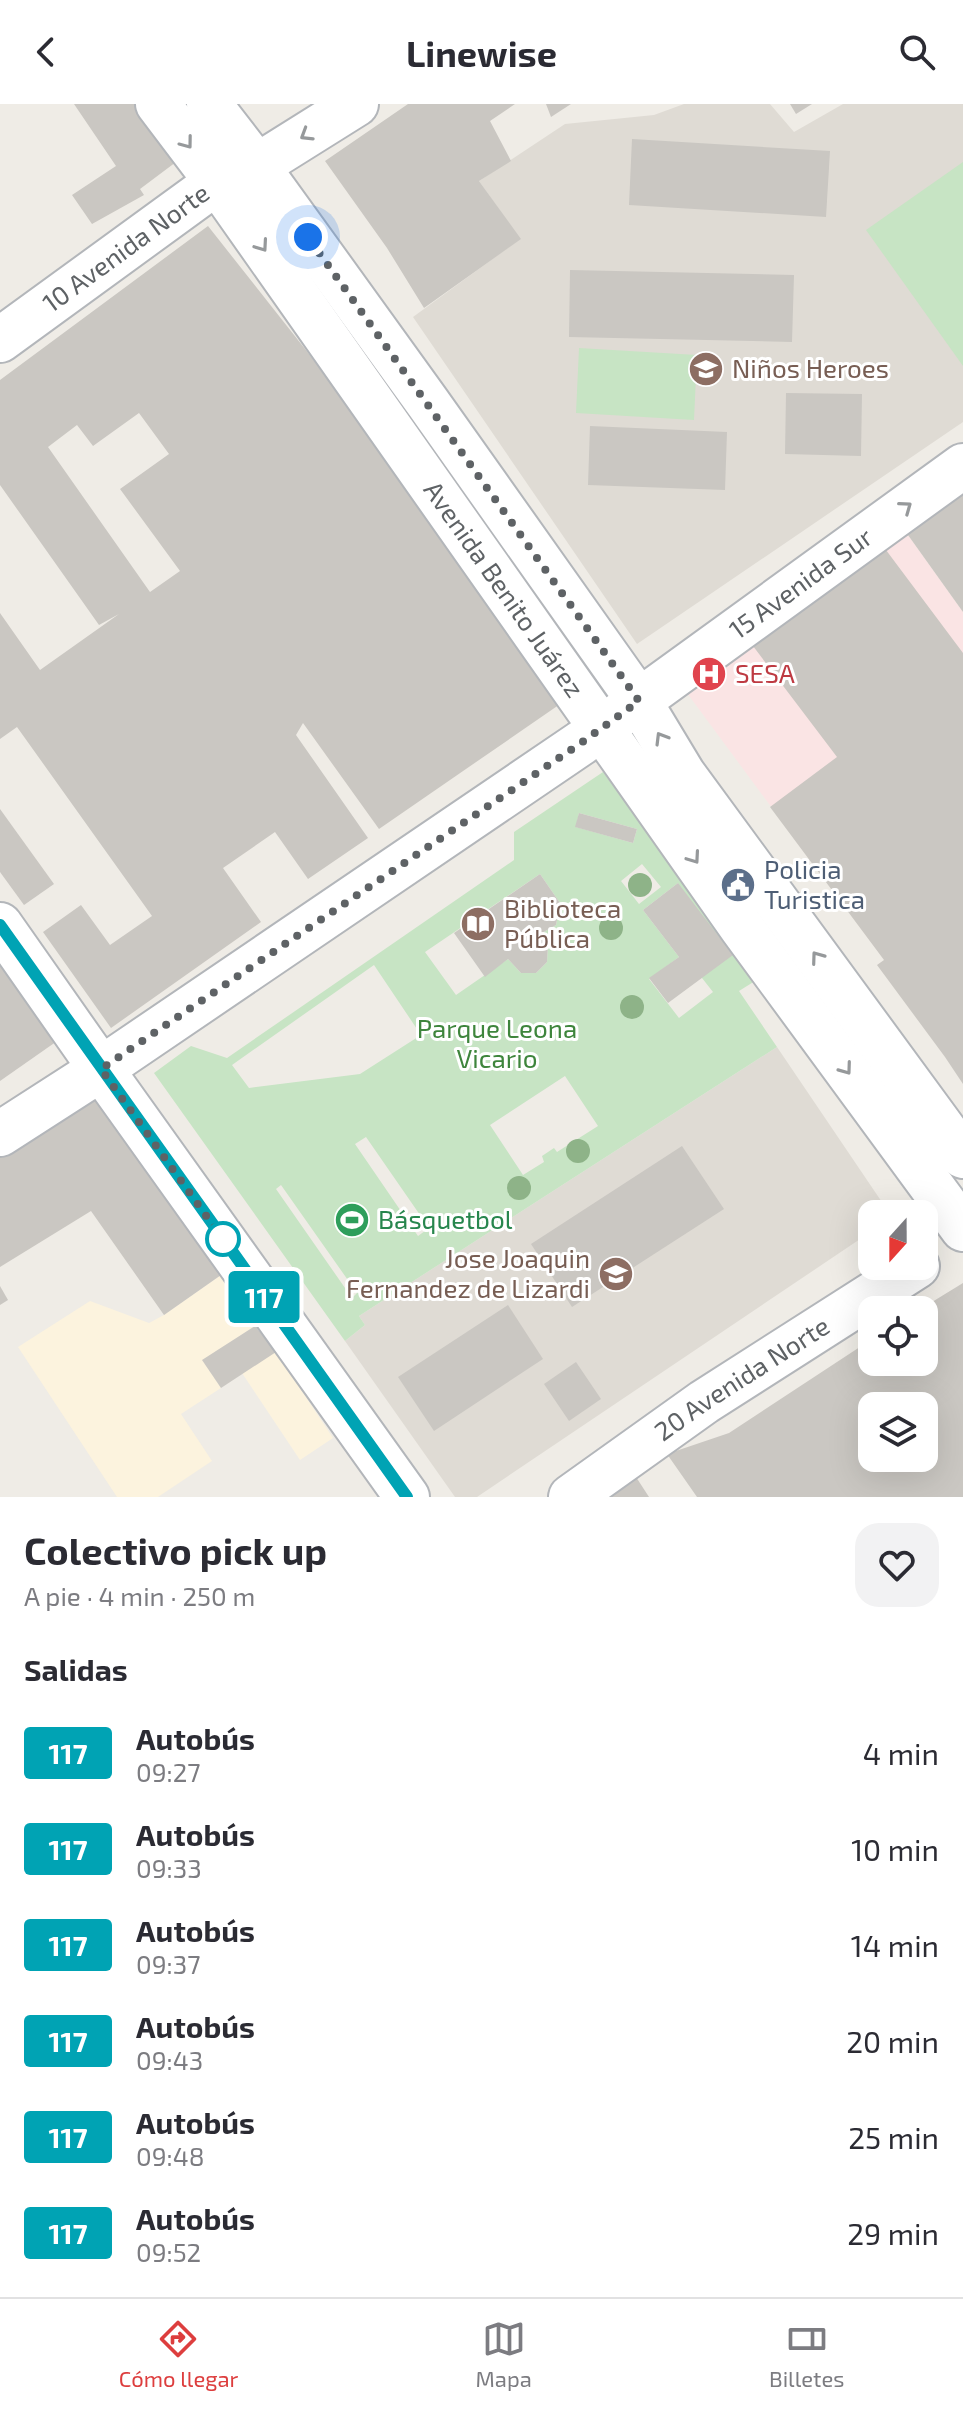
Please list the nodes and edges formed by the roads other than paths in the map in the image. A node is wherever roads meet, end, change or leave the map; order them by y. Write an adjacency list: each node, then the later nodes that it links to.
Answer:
1 (158, 104): 5 (street, Avenida Benito Juárez, one-way to 5)
2 (209, 104): 4 (street, Avenida Benito Juárez)
3 (356, 104): 4 (street, 10 Avenida Norte, one-way to 4)
4 (257, 166): 5 (street, 10 Avenida Norte); 8 (street, Avenida Benito Juárez)
5 (217, 182): 6 (street, 10 Avenida Norte); 9 (street, Avenida Benito Juárez, one-way to 9)
6 (0, 340)
7 (963, 466): 8 (street, 15 Avenida Sur, one-way to 7)
8 (639, 701): 9 (street, 15 Avenida Sur); 13 (street, Avenida Benito Juárez, one-way to 8)
9 (602, 727): 11 (street, 15 Avenida Sur); 14 (street, Avenida Benito Juárez, one-way to 14)
10 (0, 925): 11 (street)
11 (101, 1069): 12 (street, 15 Avenida Sur); 19 (street)
12 (0, 1134)
13 (963, 1156)
14 (963, 1229)
15 (963, 1237): 16 (street)
16 (938, 1253)
17 (895, 1280): 18 (street, 20 Avenida Norte)
18 (582, 1494)
19 (407, 1497)

